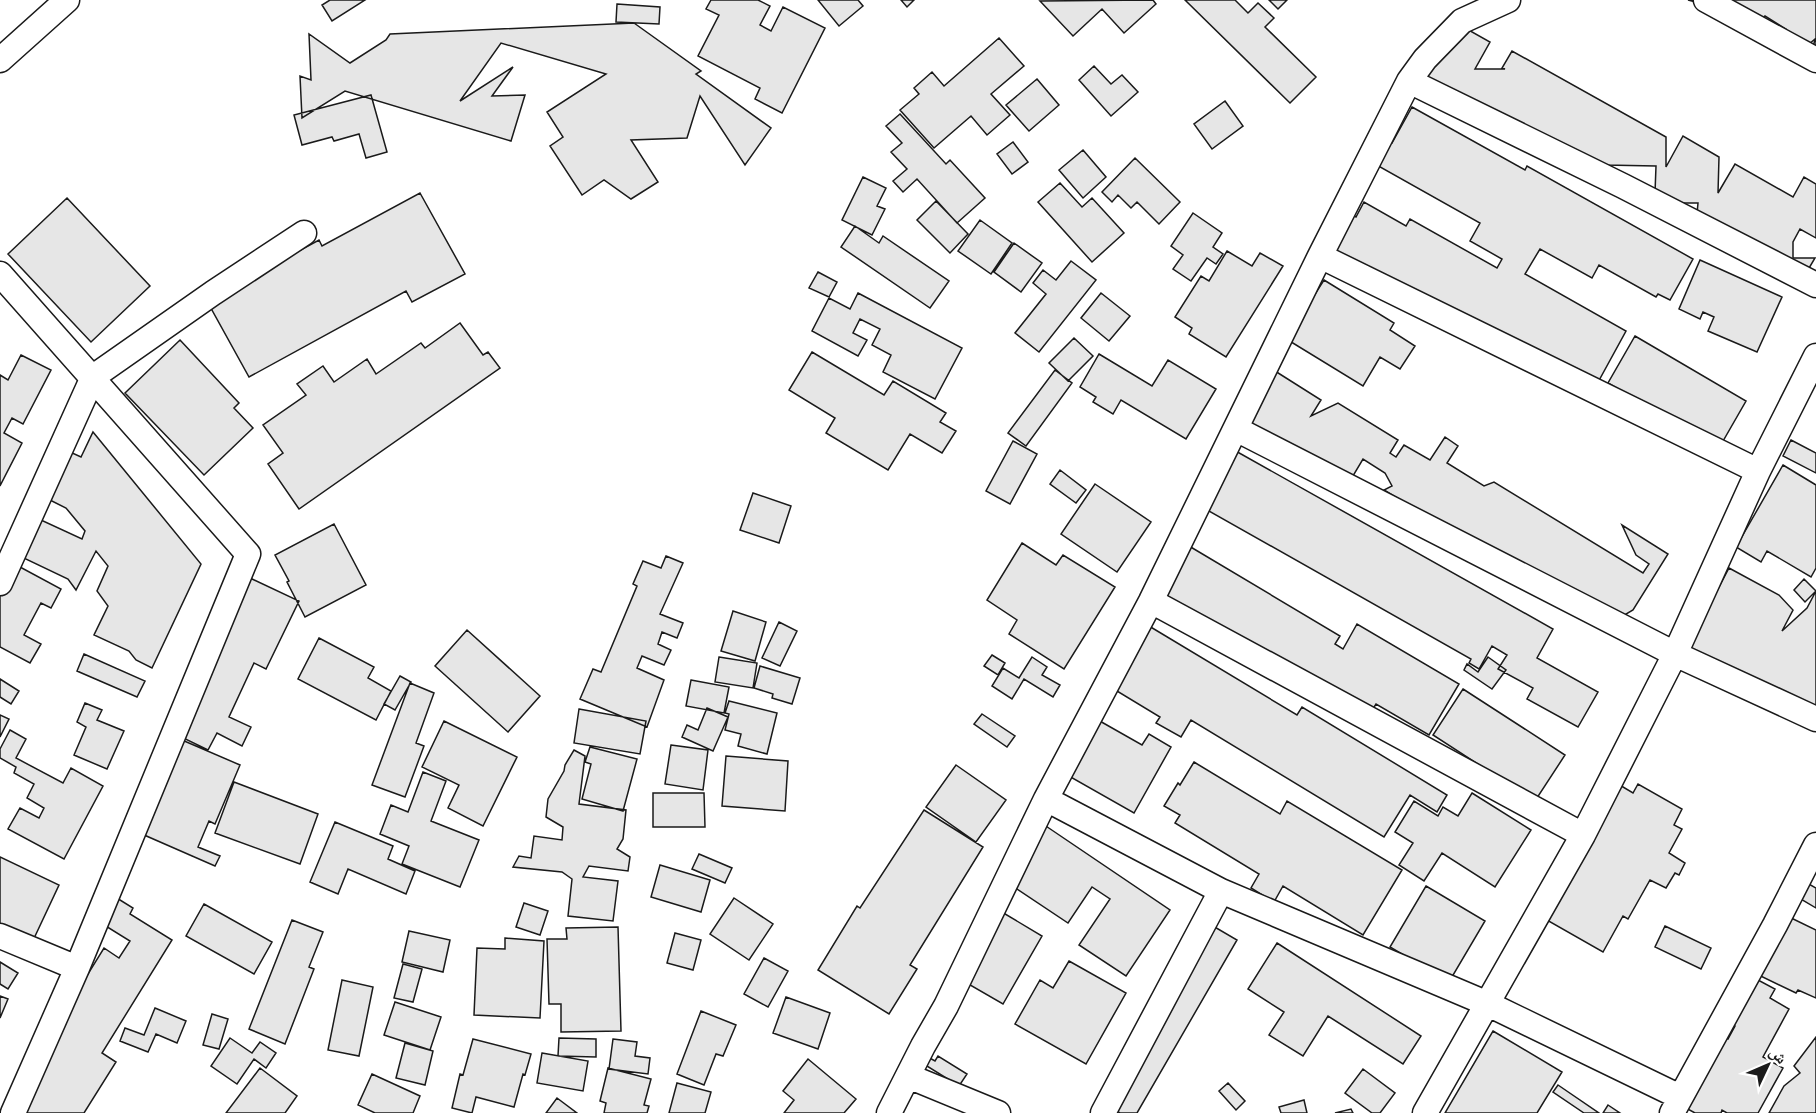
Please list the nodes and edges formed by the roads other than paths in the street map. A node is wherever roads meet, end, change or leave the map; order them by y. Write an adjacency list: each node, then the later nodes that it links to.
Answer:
1 (67, 0): 4 (street)
2 (1508, 0): 6 (street)
3 (1706, 0): 5 (street)
4 (0, 60)
5 (1816, 60)
6 (1409, 81): 8 (street); 10 (street)
7 (304, 233): 12 (street)
8 (1320, 256): 13 (street); 14 (street)
9 (0, 274): 12 (street)
10 (1816, 285)
11 (1816, 356): 14 (street)
12 (93, 377): 15 (street); 24 (street)
13 (1236, 429): 16 (street); 17 (street)
14 (1758, 471): 17 (street)
15 (0, 583)
16 (1151, 601): 19 (street); 20 (street)
17 (1675, 654): 18 (street); 20 (street)
18 (1816, 719)
19 (1046, 799): 22 (street); 26 (street)
20 (1583, 835): 25 (street)
21 (1816, 846): 27 (street)
22 (1221, 891): 25 (street); 31 (street)
23 (0, 936): 24 (street)
24 (77, 968): 28 (street)
25 (1488, 1004): 27 (street); 32 (street)
26 (908, 1076): 29 (street); 30 (street)
27 (1676, 1105)
28 (12, 1113)
29 (889, 1113)
30 (998, 1113)
31 (1103, 1113)
32 (1425, 1113)

